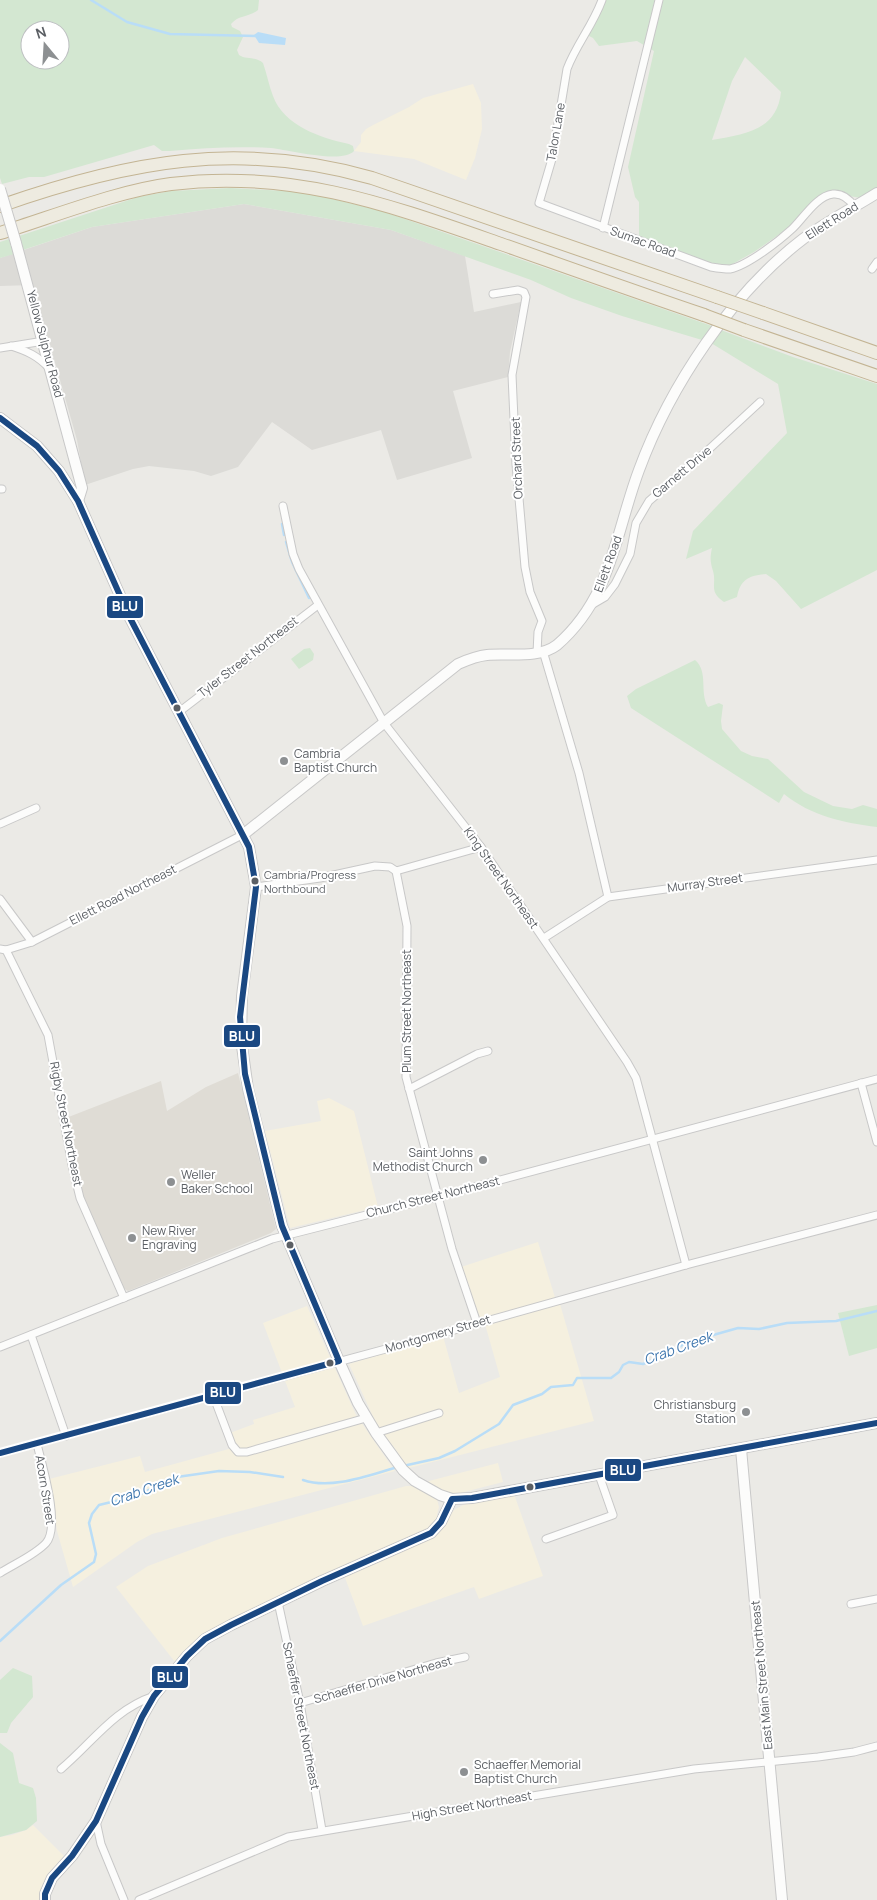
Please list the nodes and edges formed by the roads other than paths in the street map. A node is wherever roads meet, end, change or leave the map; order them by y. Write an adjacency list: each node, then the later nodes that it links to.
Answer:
1 (602, 0): 9 (street, Talon Lane)
2 (659, 0): 9 (street, Sumac Road)
3 (0, 189): 14 (street, Yellow Sulphur Road, bridge)
4 (877, 193): 8 (street, Ellett Road)
5 (34, 194): 6 (highway); 7 (highway); 17 (highway, bridge)
6 (0, 202)
7 (0, 206)
8 (855, 207): 9 (street, Sumac Road); 24 (street, Ellett Road)
9 (603, 228)
10 (0, 233): 19 (highway, bridge)
11 (877, 262): 12 (street)
12 (872, 269)
13 (493, 294): 26 (street, Orchard Street)
14 (44, 341): 15 (street); 18 (street, Yellow Sulphur Road)
15 (11, 346): 16 (street); 18 (street)
16 (0, 348)
17 (877, 353)
18 (52, 372): 22 (street, Yellow Sulphur Road)
19 (877, 376)
20 (760, 402): 24 (street, Garnett Drive)
21 (0, 418): 22 (street)
22 (78, 501): 27 (street)
23 (283, 506): 25 (street, King Street Northeast)
24 (593, 604): 26 (street, Ellett Road)
25 (318, 605): 27 (street, Tyler Street Northeast); 28 (street, King Street Northeast)
26 (540, 652): 28 (street); 36 (street, Orchard Street)
27 (179, 712): 31 (street)
28 (384, 723): 31 (street); 32 (street, King Street Northeast)
29 (36, 808): 30 (street)
30 (0, 824)
31 (244, 834): 35 (street); 39 (street, Ellett Road Northeast)
32 (481, 847): 34 (street); 38 (street, King Street Northeast)
33 (877, 860): 36 (street, Murray Street)
34 (396, 871): 35 (street); 44 (street, Plum Street Northeast)
35 (256, 887): 49 (street)
36 (608, 897): 38 (street, Murray Street)
37 (0, 899): 39 (street)
38 (544, 938): 45 (street, King Street Northeast)
39 (32, 942): 40 (street, Ellett Road Northeast)
40 (3, 950): 51 (street, Rigby Street Northeast)
41 (488, 1051): 44 (street)
42 (877, 1079): 43 (street, Church Street Northeast)
43 (861, 1083): 45 (street, Church Street Northeast); 46 (street)
44 (409, 1089): 47 (street, Plum Street Northeast)
45 (652, 1139): 47 (street, Church Street Northeast); 50 (street, King Street Northeast)
46 (877, 1142)
47 (437, 1198): 49 (street, Church Street Northeast); 52 (street, Plum Street Northeast)
48 (877, 1215): 50 (street, Montgomery Street)
49 (285, 1235): 51 (street, Church Street Northeast); 55 (street)
50 (686, 1265): 52 (street, Montgomery Street)
51 (124, 1298): 53 (street, Church Street Northeast)
52 (477, 1323): 55 (street, Montgomery Street)
53 (31, 1335): 54 (street, Church Street Northeast); 61 (street)
54 (0, 1347)
55 (339, 1361): 56 (street, Montgomery Street); 58 (street)
56 (214, 1395): 58 (street); 61 (street, Montgomery Street)
57 (438, 1413): 60 (street)
58 (366, 1418): 60 (street)
59 (877, 1423): 63 (street)
60 (376, 1433): 66 (street)
61 (66, 1436): 62 (street, Montgomery Street)
62 (37, 1444): 64 (street, Montgomery Street); 68 (street, Acorn Street)
63 (741, 1449): 65 (street); 76 (street, East Main Street Northeast)
64 (0, 1453)
65 (599, 1475): 66 (street); 67 (street)
66 (452, 1499): 70 (street)
67 (546, 1539)
68 (0, 1573)
69 (877, 1599): 71 (street)
70 (278, 1602): 73 (street); 74 (street, Schaeffer Street Northeast)
71 (851, 1604)
72 (466, 1657): 74 (street, Schaeffer Drive Northeast)
73 (154, 1696): 77 (street); 78 (street)
74 (300, 1703): 79 (street, Schaeffer Street Northeast)
75 (877, 1746): 76 (street, High Street Northeast)
76 (769, 1761): 79 (street, High Street Northeast); 83 (street, East Main Street Northeast)
77 (61, 1769)
78 (96, 1821): 80 (street); 81 (street)
79 (322, 1830): 82 (street, High Street Northeast)
80 (45, 1900)
81 (124, 1900)
82 (138, 1900)
83 (782, 1900)

